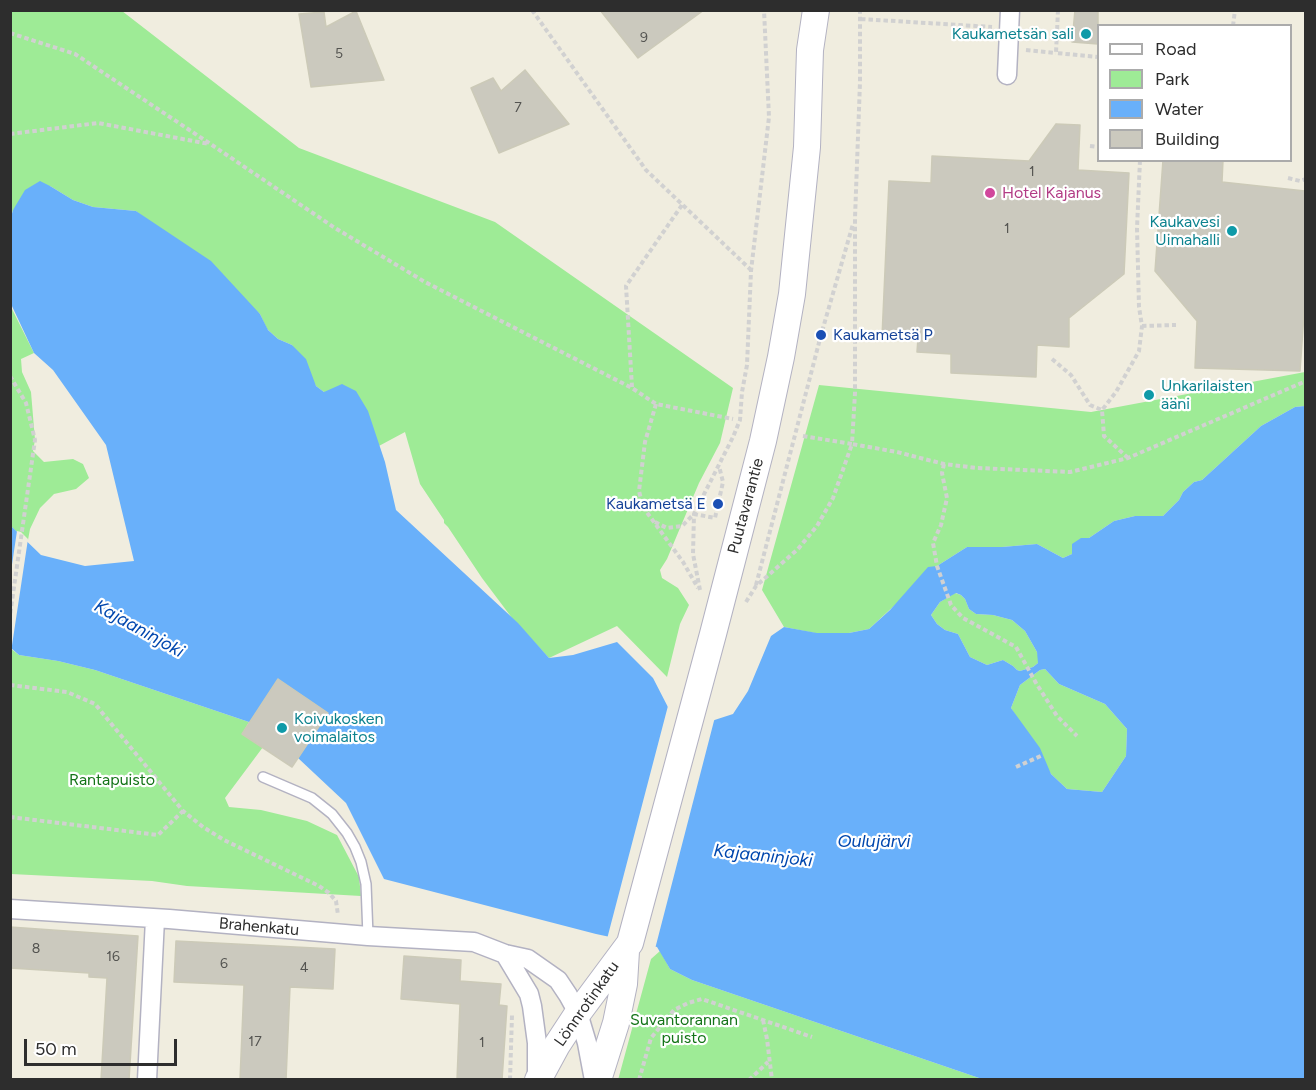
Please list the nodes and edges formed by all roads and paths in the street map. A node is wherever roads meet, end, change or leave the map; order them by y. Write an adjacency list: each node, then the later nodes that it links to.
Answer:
1 (532, 10): 22 (path)
2 (764, 10): 24 (path)
3 (802, 10): 11 (main road, Puutavarantie)
4 (816, 10): 11 (main road, Puutavarantie)
5 (860, 10): 7 (path)
6 (1058, 10): 12 (path)
7 (861, 19): 8 (path); 23 (path)
8 (1009, 19): 10 (street)
9 (10, 33): 16 (path)
10 (1008, 49): 12 (path); 14 (street)
11 (810, 50): 55 (main road, Puutavarantie)
12 (1056, 53): 13 (path)
13 (1097, 57)
14 (1007, 75)
15 (10, 134): 16 (path)
16 (212, 145): 30 (path)
17 (1090, 146): 18 (path)
18 (1097, 147)
19 (1140, 162): 26 (path)
20 (1288, 178): 21 (path)
21 (1305, 179)
22 (681, 205): 24 (path); 30 (path)
23 (855, 218): 35 (path); 41 (path)
24 (751, 271): 37 (path)
25 (1176, 325): 26 (path)
26 (1142, 326): 32 (path)
27 (1052, 359): 32 (path)
28 (10, 376): 43 (path)
29 (1305, 381): 36 (path)
30 (632, 388): 31 (path)
31 (656, 404): 33 (path); 40 (path)
32 (1102, 410): 36 (path)
33 (734, 419)
34 (803, 436): 35 (path)
35 (852, 444): 38 (path); 41 (path)
36 (1128, 458): 38 (path)
37 (719, 464): 39 (path); 39 (path)
38 (944, 464): 45 (path)
39 (694, 514): 40 (path); 40 (path)
40 (651, 520)
41 (756, 586): 42 (path)
42 (745, 603)
43 (10, 615)
44 (10, 685): 49 (path)
45 (1077, 735)
46 (1043, 755): 47 (path)
47 (1016, 767)
48 (263, 777): 54 (lane)
49 (183, 811): 50 (path); 53 (path)
50 (10, 817)
51 (10, 909): 52 (street, Brahenkatu)
52 (155, 919): 53 (street, Brahenkatu); 62 (street)
53 (339, 933): 54 (street, Brahenkatu)
54 (368, 936): 56 (street, Brahenkatu)
55 (628, 947): 58 (main road, Lönnrotinkatu); 65 (main road, Lönnrotinkatu)
56 (505, 954): 58 (street, Brahenkatu); 64 (street)
57 (512, 1012): 63 (path)
58 (578, 1013): 64 (main road, Lönnrotinkatu); 65 (street, Brahenkatu)
59 (763, 1020): 60 (path); 61 (path); 66 (path)
60 (812, 1036)
61 (769, 1061): 67 (path); 68 (path)
62 (147, 1080)
63 (510, 1080)
64 (538, 1080)
65 (596, 1080)
66 (639, 1080)
67 (749, 1080)
68 (772, 1080)

